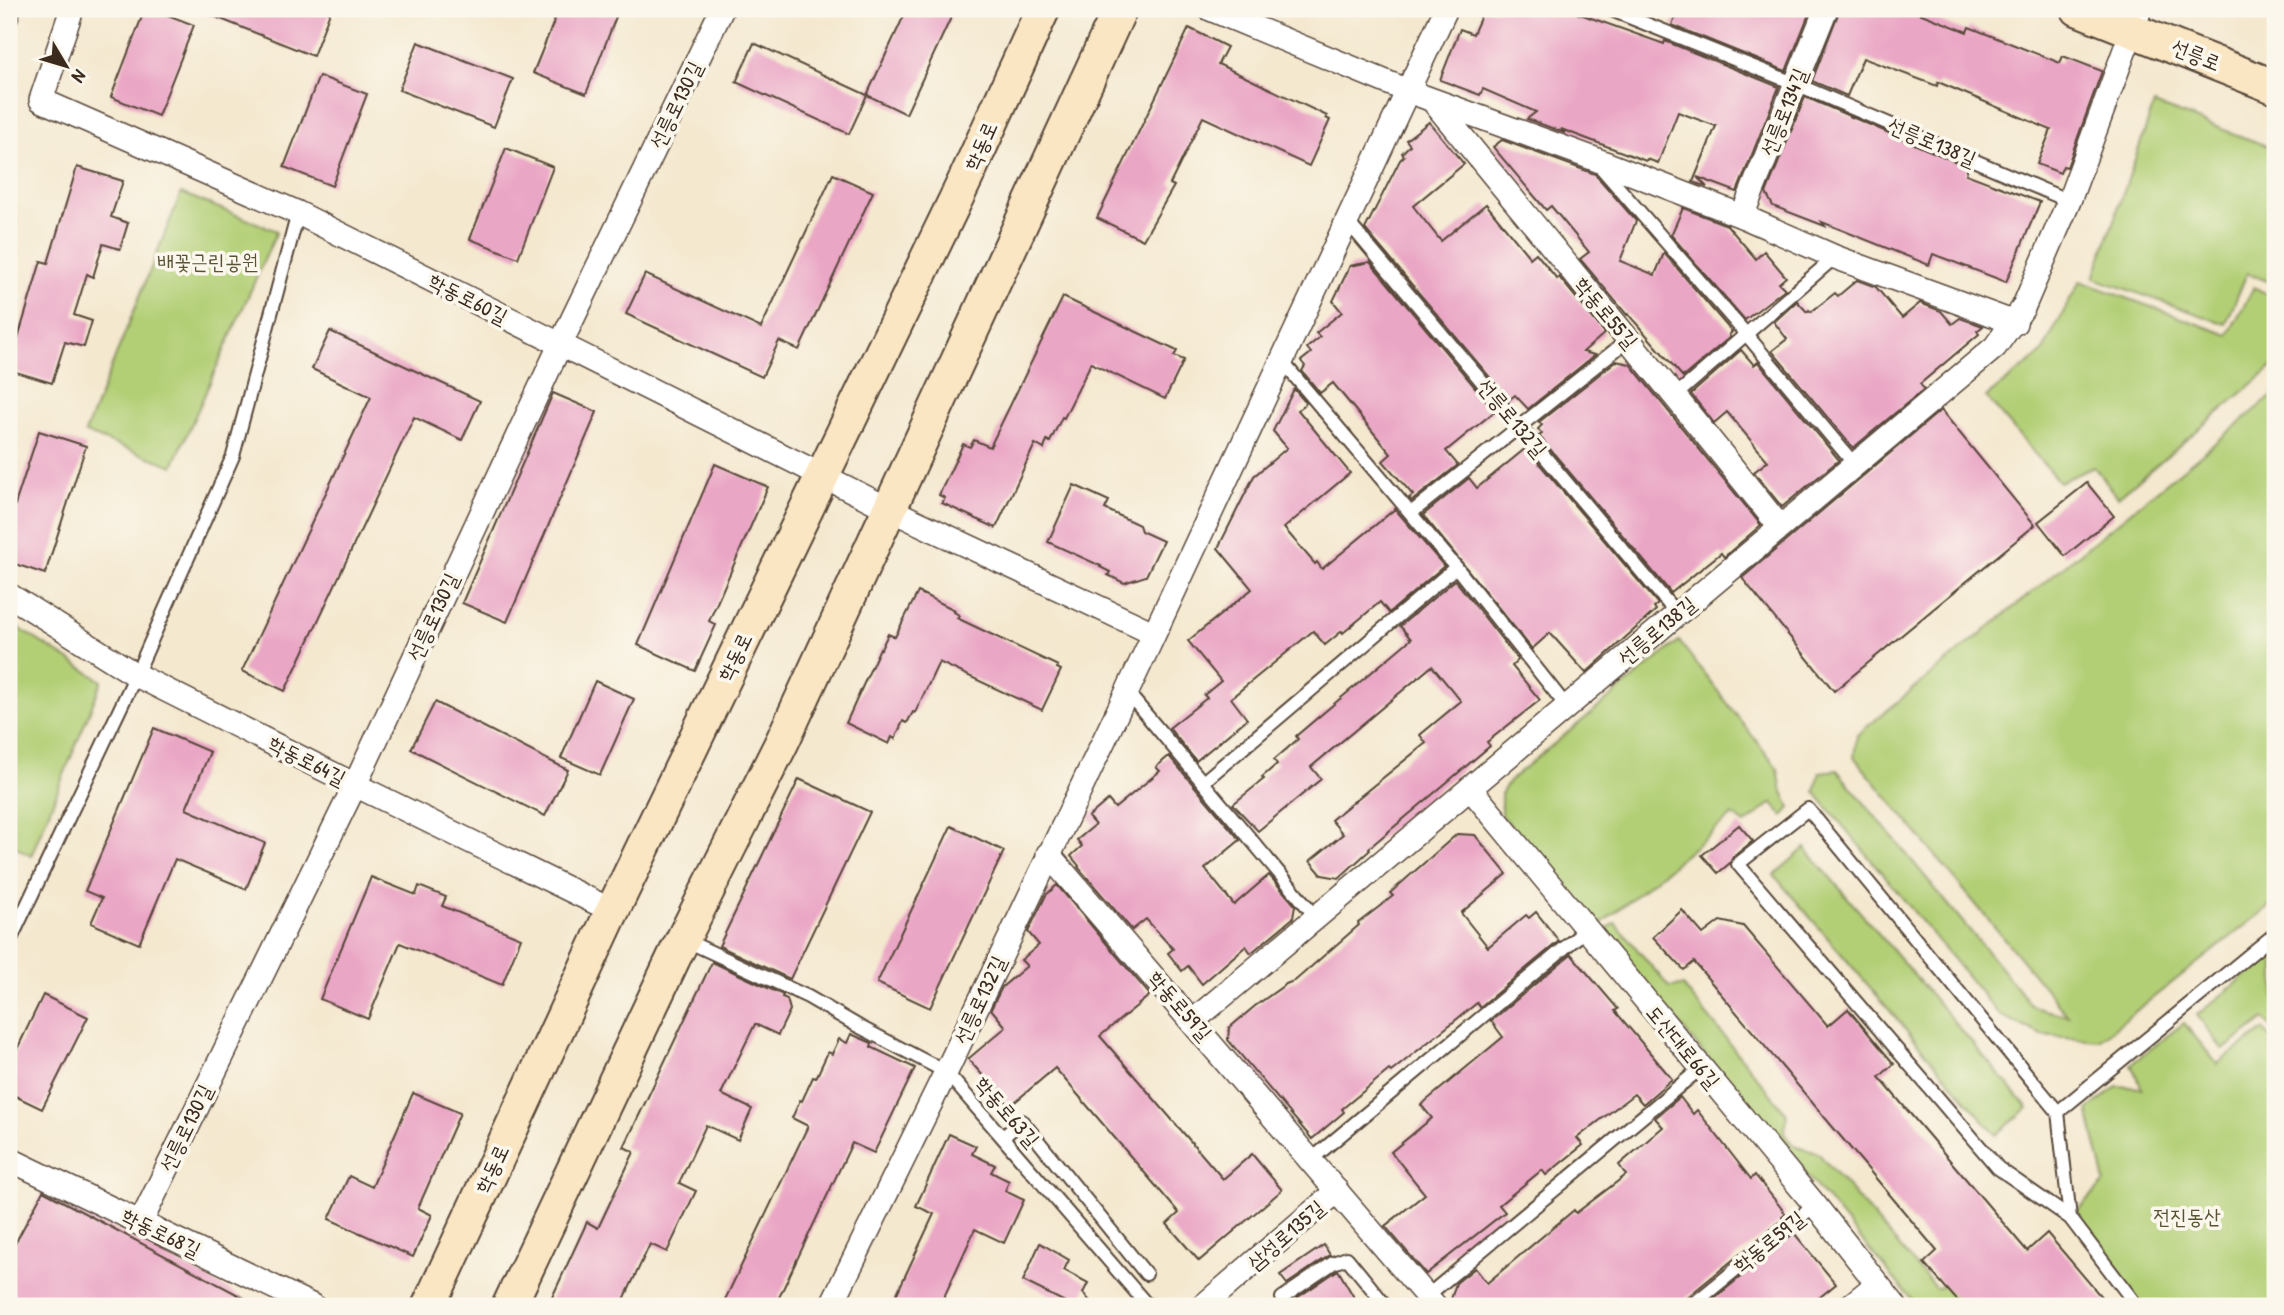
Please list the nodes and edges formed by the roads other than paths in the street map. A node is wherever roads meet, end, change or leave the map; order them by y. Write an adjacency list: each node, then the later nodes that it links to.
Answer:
1 (14, 9): 12 (lane)
2 (72, 9): 19 (street, 학동로60길)
3 (722, 9): 26 (street, 선릉로130길)
4 (1043, 9): 31 (main road, 학동로)
5 (1120, 9): 32 (main road)
6 (1210, 9): 15 (street)
7 (1446, 9): 15 (street, 선릉로132길)
8 (1609, 9): 13 (lane)
9 (1826, 9): 13 (street, 선릉로134길)
10 (2078, 9): 11 (main road, 선릉로)
11 (2136, 19): 14 (main road, 선릉로); 18 (street, 선릉로138길)
12 (9, 24)
13 (1796, 84): 18 (lane, 선릉로138길); 20 (street, 선릉로134길)
14 (2275, 88)
15 (1408, 91): 16 (street); 21 (street, 선릉로132길)
16 (1431, 99): 17 (street); 25 (street, 학동로55길)
17 (1592, 158): 20 (street); 24 (lane)
18 (2069, 201): 23 (street, 선릉로138길)
19 (298, 213): 26 (street, 학동로60길); 39 (lane)
20 (1742, 216): 22 (street)
21 (1347, 221): 27 (street, 선릉로132길); 29 (lane, 선릉로132길)
22 (1835, 257): 23 (street); 24 (lane)
23 (2015, 323): 30 (street, 선릉로138길)
24 (1746, 334): 28 (lane); 30 (lane)
25 (1628, 340): 28 (street, 학동로55길); 29 (lane)
26 (560, 345): 31 (street, 학동로60길); 43 (street, 선릉로130길)
27 (1281, 360): 33 (lane); 38 (street, 선릉로132길)
28 (1676, 395): 34 (street, 학동로55길)
29 (1519, 427): 33 (lane); 37 (lane, 선릉로132길)
30 (1855, 465): 34 (street, 선릉로138길)
31 (823, 475): 32 (street, 학동로60길); 46 (main road, 학동로)
32 (889, 509): 38 (street); 50 (main road)
33 (1411, 513): 35 (lane)
34 (1780, 527): 37 (street, 선릉로138길)
35 (1456, 567): 41 (lane); 42 (lane)
36 (9, 595): 39 (street, 학동로64길)
37 (1677, 614): 41 (street, 선릉로138길)
38 (1153, 633): 40 (street, 선릉로132길)
39 (136, 674): 43 (street, 학동로64길); 51 (lane)
40 (1127, 692): 42 (lane); 45 (street, 선릉로132길)
41 (1567, 707): 44 (street, 선릉로138길)
42 (1203, 782): 47 (lane)
43 (355, 785): 46 (street, 학동로64길); 62 (street, 선릉로130길)
44 (1471, 788): 47 (street, 선릉로138길); 48 (street, 도산대로66길)
45 (1048, 854): 52 (street, 학동로59길); 54 (street, 선릉로132길)
46 (613, 911): 69 (main road, 학동로)
47 (1316, 917): 52 (street, 선릉로138길)
48 (1587, 929): 53 (street, 도산대로66길); 58 (lane)
49 (2275, 934): 55 (lane)
50 (683, 939): 54 (lane, 학동로63길); 70 (main road)
51 (9, 943)
52 (1193, 1021): 58 (street, 학동로59길)
53 (1701, 1068): 60 (street, 도산대로66길); 66 (lane, 학동로59길)
54 (946, 1072): 56 (lane, 학동로63길); 71 (street, 선릉로132길)
55 (2058, 1112): 61 (lane); 61 (lane)
56 (1003, 1137): 63 (lane); 72 (lane, 학동로63길)
57 (9, 1159): 62 (street, 학동로68길)
58 (1312, 1159): 59 (street, 학동로59길)
59 (1338, 1191): 66 (street, 학동로59길); 73 (street, 삼성로135길)
60 (1815, 1205): 64 (street, 도산대로66길); 75 (lane, 학동로59길)
61 (2070, 1218): 78 (lane)
62 (139, 1224): 68 (street, 학동로68길)
63 (1146, 1274)
64 (1877, 1284): 76 (street); 77 (street, 도산대로66길)
65 (1282, 1297): 74 (lane)
66 (1431, 1301)
67 (2275, 1301): 79 (lane)
68 (313, 1306)
69 (429, 1306)
70 (509, 1306)
71 (831, 1306)
72 (1148, 1306)
73 (1203, 1306)
74 (1386, 1306)
75 (1691, 1306)
76 (1850, 1306)
77 (1895, 1306)
78 (2137, 1306)
79 (2269, 1306)

